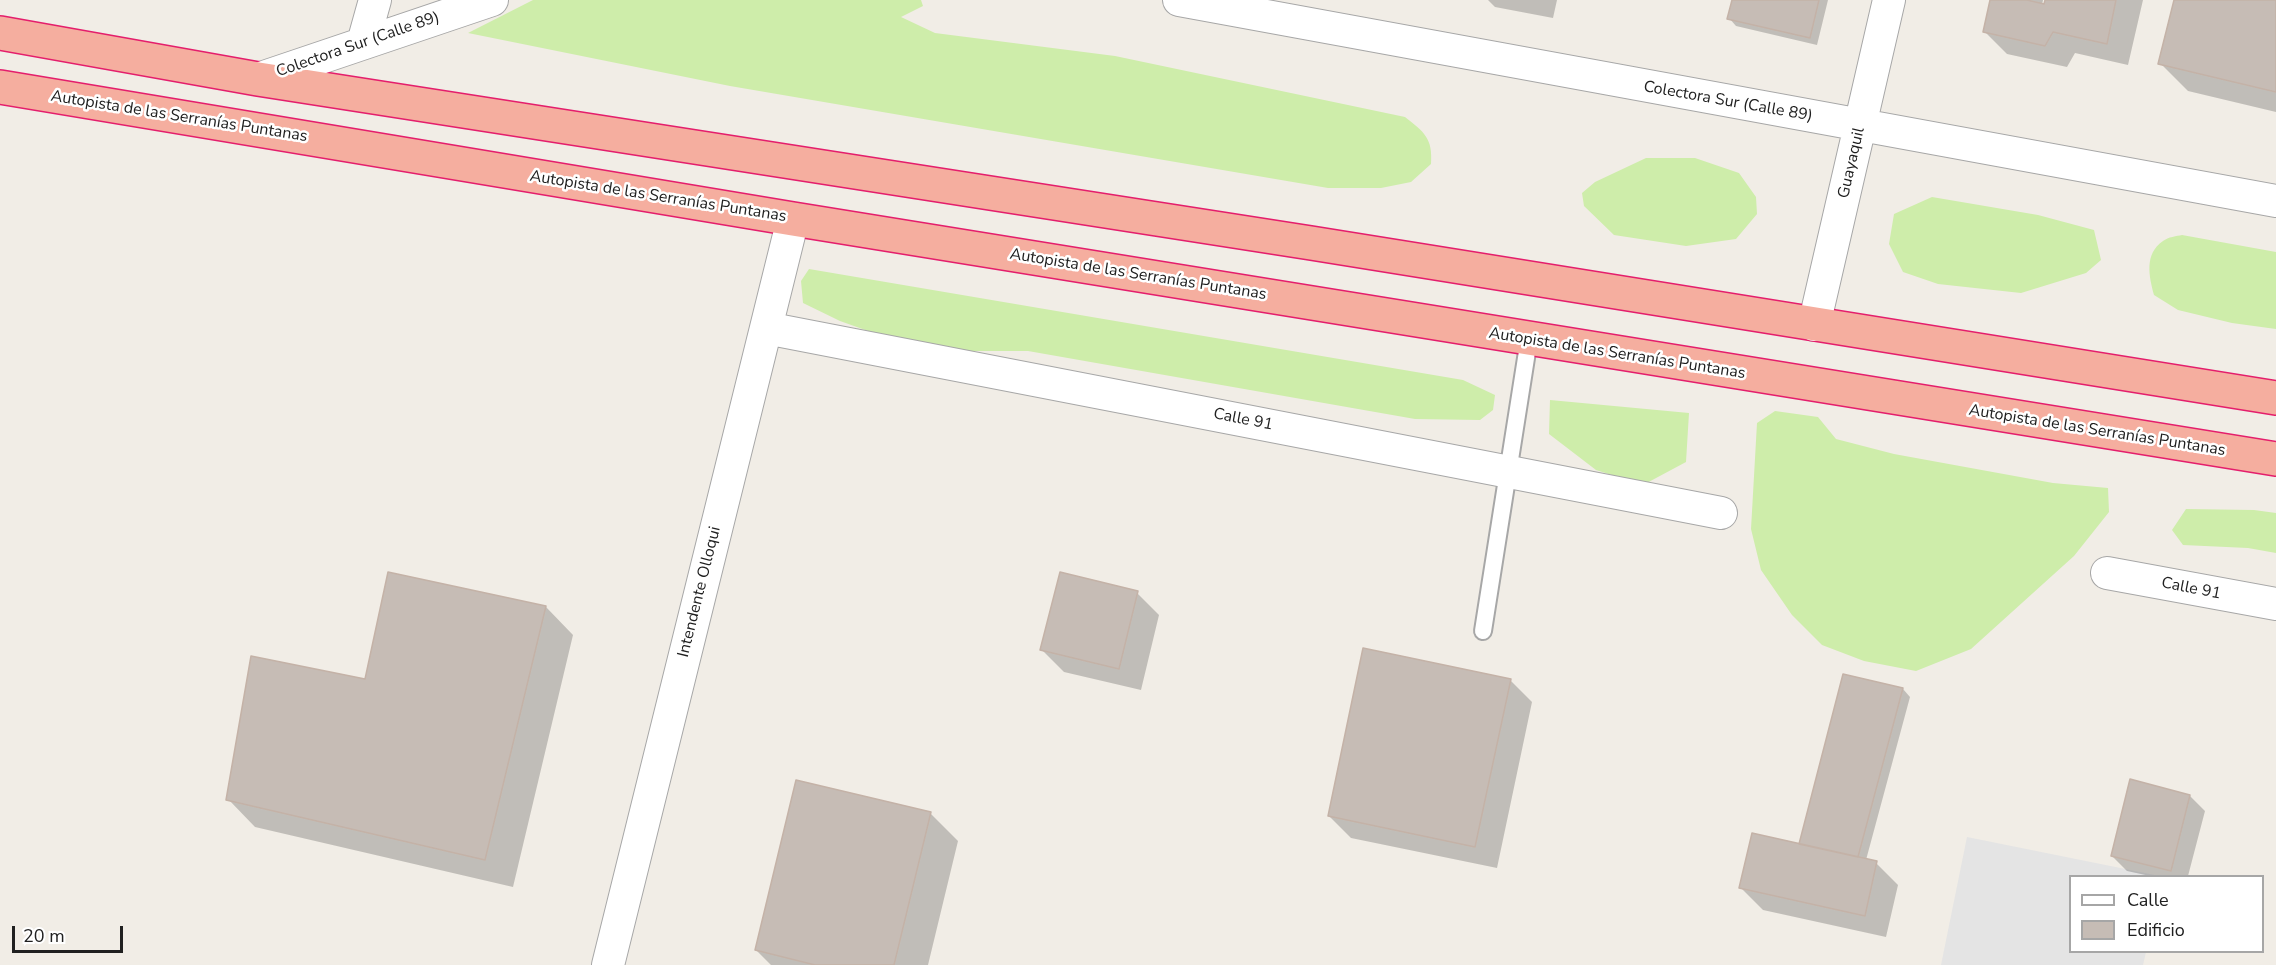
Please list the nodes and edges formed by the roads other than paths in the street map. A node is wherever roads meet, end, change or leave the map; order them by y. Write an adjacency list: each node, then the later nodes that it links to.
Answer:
1 (375, 0): 7 (street)
2 (492, 0): 7 (street, Colectora Sur (Calle 89))
3 (1179, 0): 5 (street, Colectora Sur (Calle 89))
4 (1889, 0): 10 (street, Guayaquil)
5 (1293, 11): 10 (street, Colectora Sur (Calle 89))
6 (0, 33): 8 (highway)
7 (363, 43): 8 (street, Colectora Sur (Calle 89))
8 (258, 79): 13 (highway)
9 (0, 87): 12 (highway, Autopista de las Serranías Puntanas)
10 (1861, 126): 11 (street, Colectora Sur (Calle 89)); 13 (street, Guayaquil)
11 (2276, 201)
12 (793, 219): 14 (street, Intendente Olloqui); 15 (highway, Autopista de las Serranías Puntanas)
13 (1814, 325): 16 (highway)
14 (766, 328): 18 (street, Calle 91); 23 (street, Intendente Olloqui)
15 (1529, 339): 17 (highway, Autopista de las Serranías Puntanas); 18 (lane)
16 (2276, 398)
17 (2276, 459)
18 (1507, 471): 19 (street, Calle 91); 22 (lane)
19 (1721, 513)
20 (2107, 573): 21 (street, Calle 91)
21 (2276, 604)
22 (1483, 631)
23 (608, 965)

